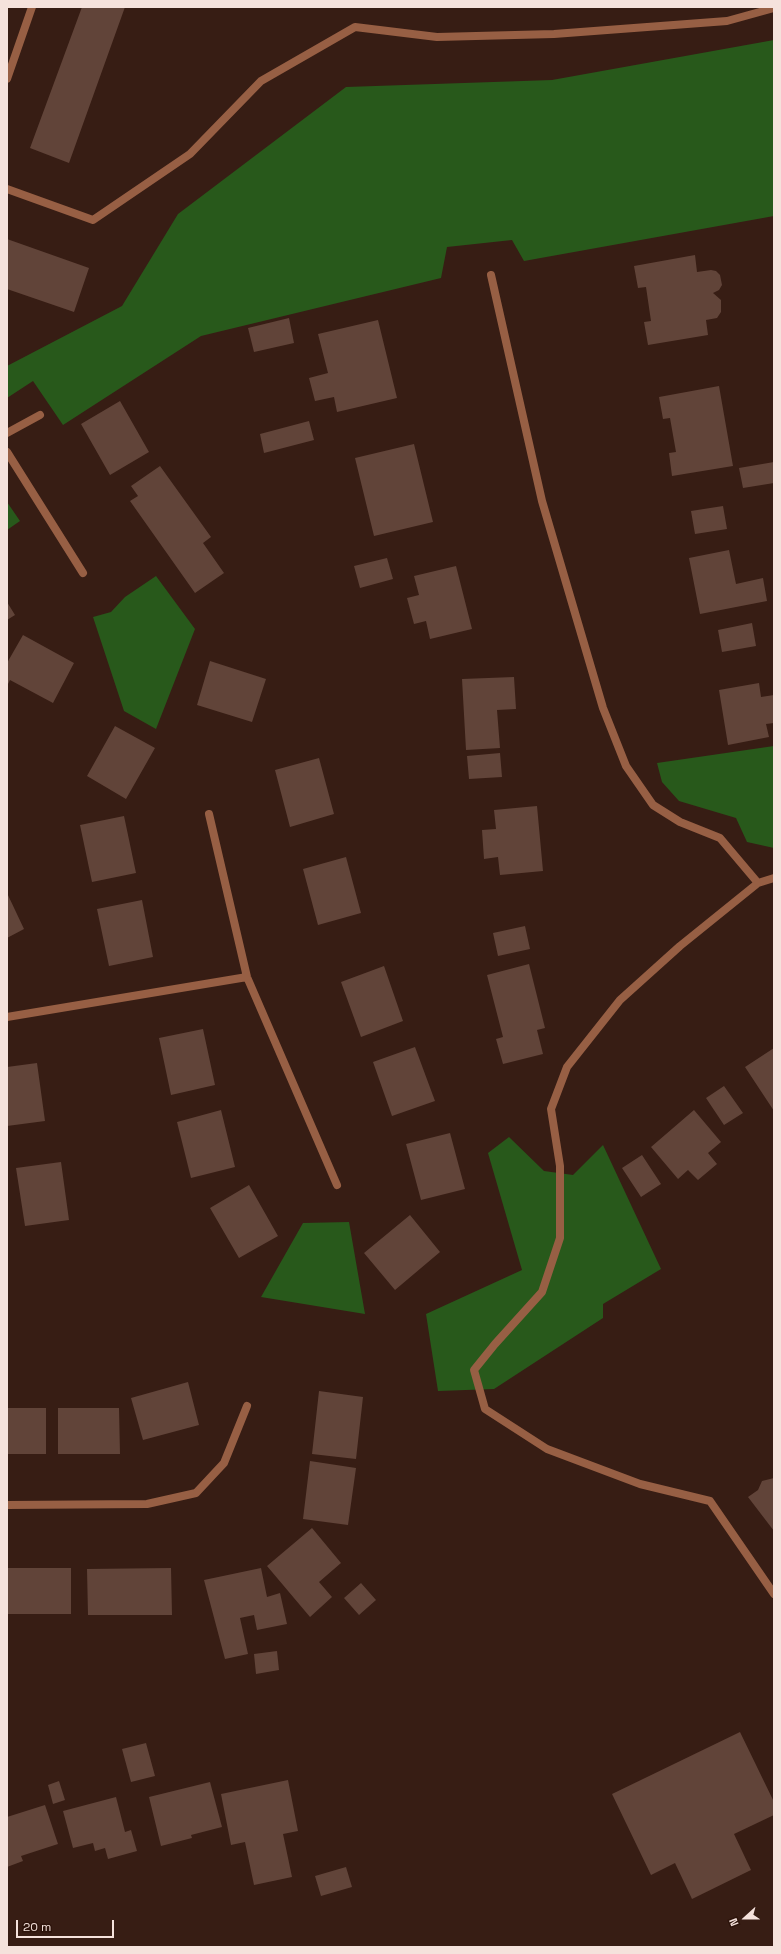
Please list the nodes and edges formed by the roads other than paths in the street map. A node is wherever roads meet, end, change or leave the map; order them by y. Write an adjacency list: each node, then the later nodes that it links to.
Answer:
1 (32, 7): 3 (street)
2 (774, 8): 4 (street)
3 (7, 79)
4 (7, 189)
5 (491, 275): 12 (street)
6 (40, 415): 7 (street)
7 (7, 433)
8 (7, 452): 9 (street)
9 (83, 573)
10 (209, 814): 13 (street)
11 (774, 878): 12 (street)
12 (758, 883): 18 (street)
13 (247, 977): 14 (street); 15 (street)
14 (7, 1016)
15 (337, 1185)
16 (248, 1406): 17 (street)
17 (7, 1505)
18 (774, 1594)

